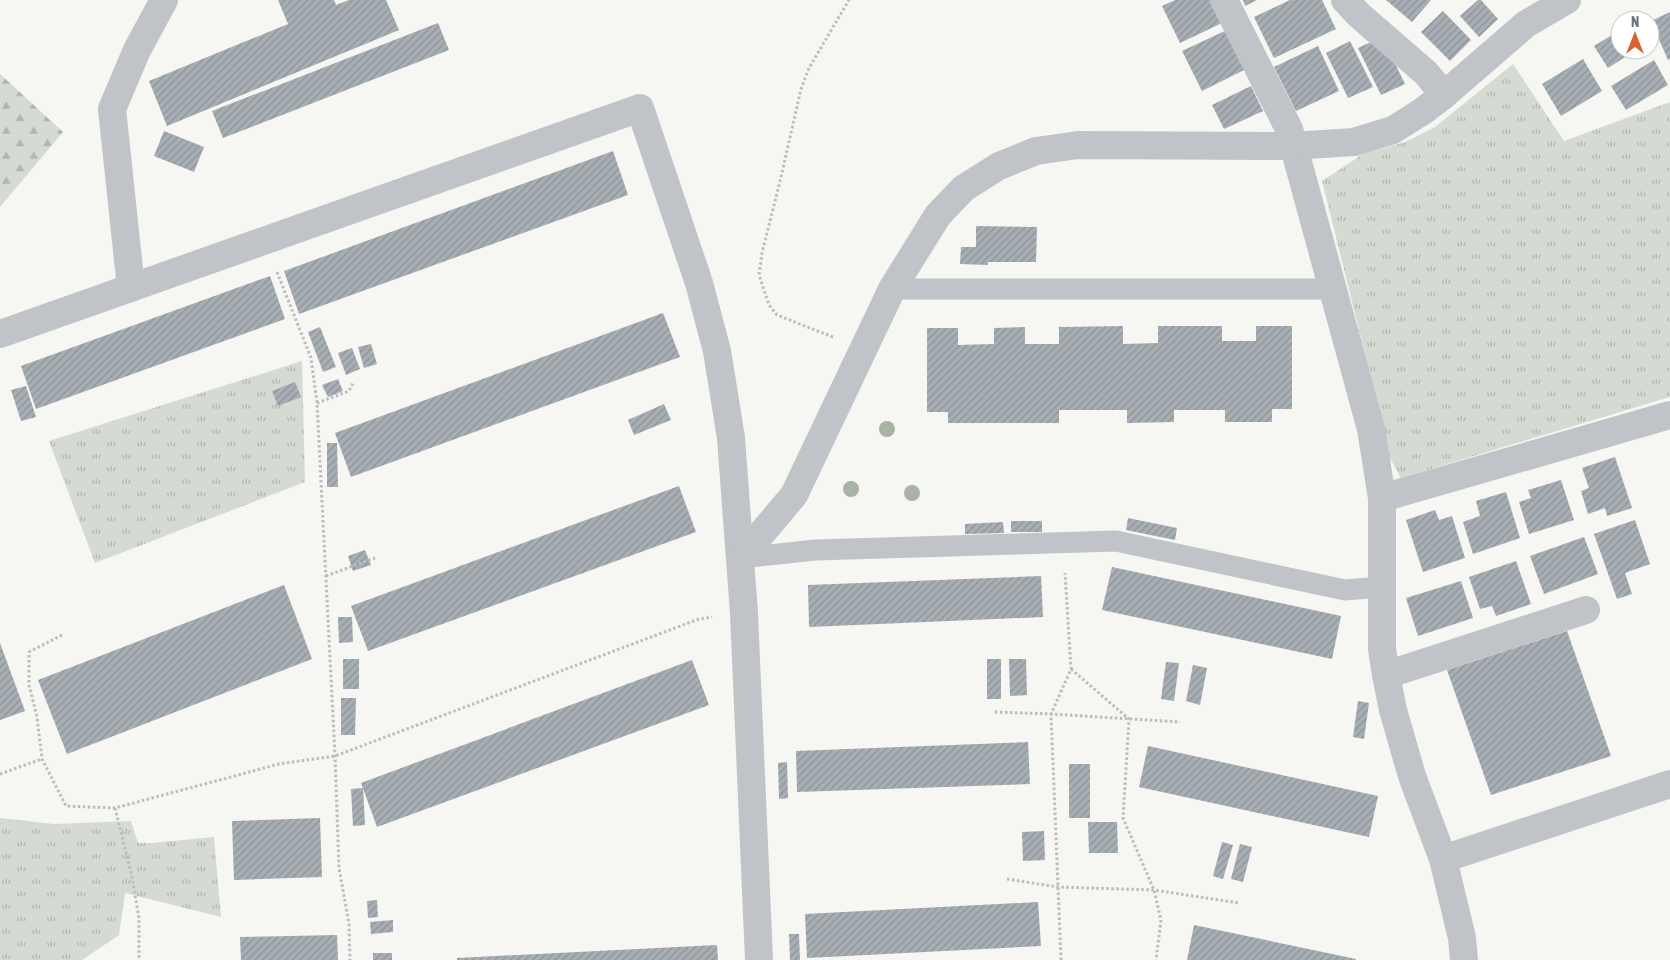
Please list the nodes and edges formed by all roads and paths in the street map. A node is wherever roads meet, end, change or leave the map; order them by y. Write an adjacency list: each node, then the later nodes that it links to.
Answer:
1 (164, 0): 9 (street)
2 (849, 0): 13 (path)
3 (1224, 0): 7 (street)
4 (1345, 0): 6 (street)
5 (1567, 0): 6 (street)
6 (1444, 96): 7 (street)
7 (1292, 146): 10 (street); 11 (street)
8 (264, 240): 9 (street); 15 (path); 20 (street)
9 (131, 288): 12 (street)
10 (892, 289): 11 (lane); 13 (street)
11 (1333, 289): 17 (street)
12 (0, 334)
13 (863, 348): 20 (street)
14 (353, 383): 15 (path)
15 (318, 403): 21 (path)
16 (1670, 415): 17 (street)
17 (1382, 498): 22 (street)
18 (1063, 542): 20 (lane); 22 (lane); 26 (path)
19 (375, 558): 21 (path)
20 (741, 558): 24 (street)
21 (326, 576): 32 (path)
22 (1381, 587): 27 (street)
23 (1586, 610): 27 (street)
24 (744, 613): 32 (path); 44 (street)
25 (62, 635): 33 (path)
26 (1071, 669): 29 (path); 30 (path)
27 (1386, 675): 37 (street)
28 (995, 712): 29 (path)
29 (1051, 714): 30 (path); 39 (path)
30 (1129, 719): 31 (path); 40 (path)
31 (1180, 722)
32 (335, 756): 36 (path); 43 (path)
33 (42, 759): 34 (path); 36 (path)
34 (0, 774)
35 (1670, 784): 37 (street)
36 (115, 808): 42 (path)
37 (1444, 859): 47 (street)
38 (1008, 879): 39 (path)
39 (1058, 887): 40 (path); 45 (path)
40 (1154, 890): 41 (path); 46 (path)
41 (1239, 903)
42 (139, 960)
43 (350, 960)
44 (760, 960)
45 (1061, 960)
46 (1156, 960)
47 (1464, 960)

